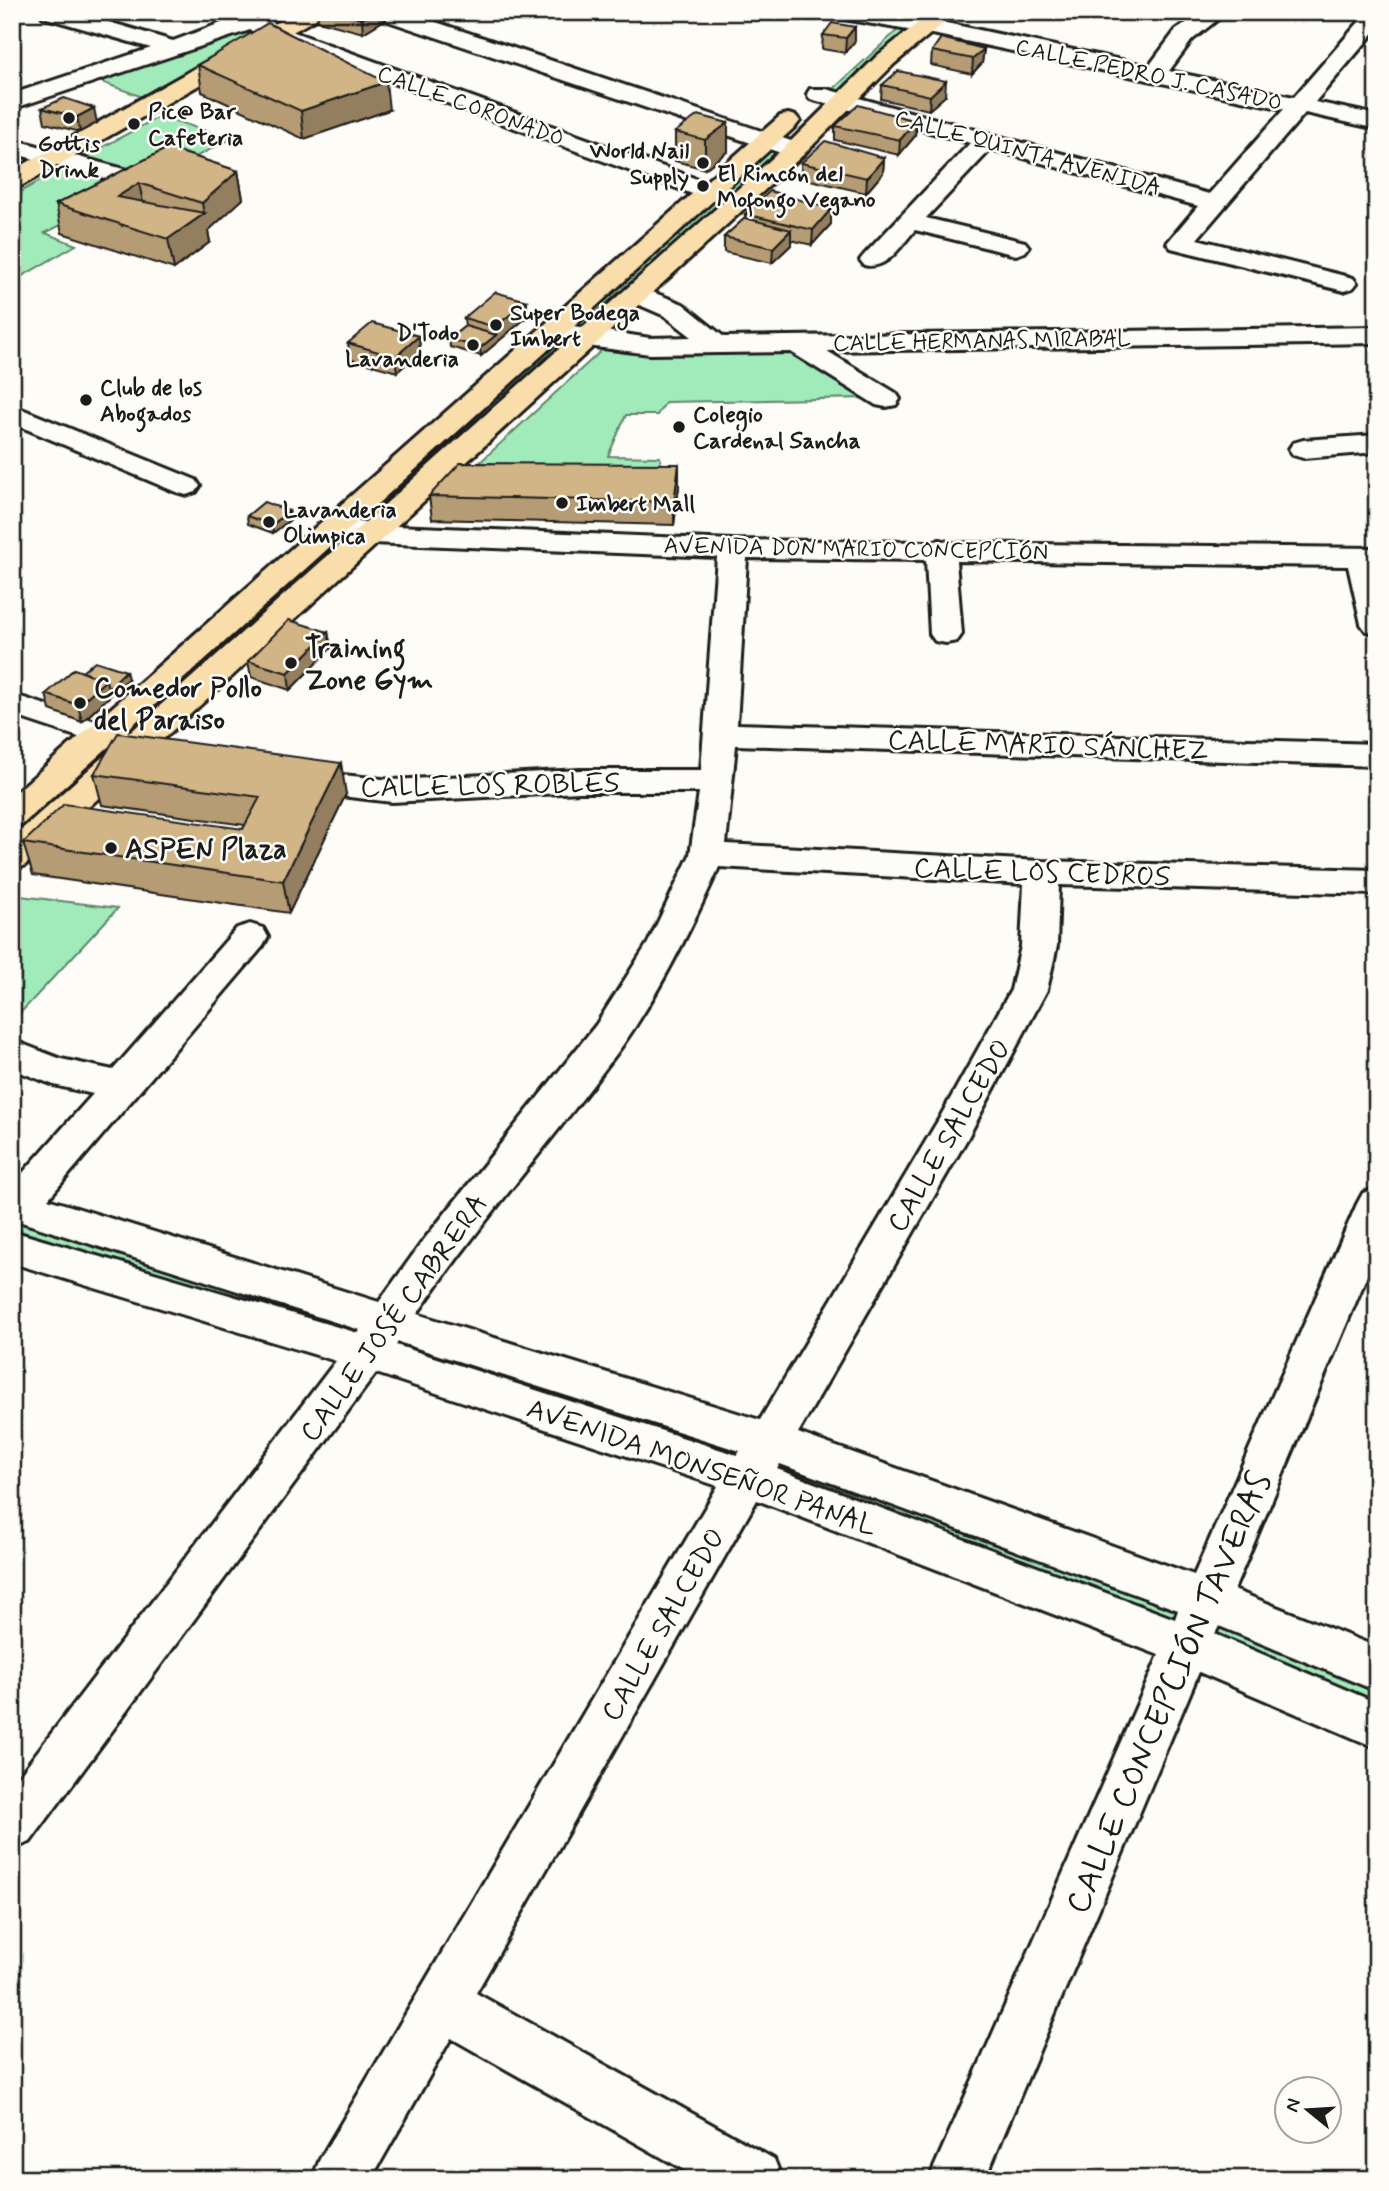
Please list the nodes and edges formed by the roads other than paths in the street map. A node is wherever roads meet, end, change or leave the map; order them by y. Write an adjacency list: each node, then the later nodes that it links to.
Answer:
1 (51, 12): 9 (street)
2 (311, 12): 8 (main road)
3 (384, 12): 15 (street)
4 (838, 12): 6 (street, CALLE PEDRO J. CASADO)
5 (1216, 12): 10 (street)
6 (921, 18): 10 (street, CALLE PEDRO J. CASADO); 11 (main road)
7 (1375, 20): 13 (street)
8 (278, 23): 9 (street); 19 (main road); 22 (street, CALLE CORONADO)
9 (170, 47): 12 (street)
10 (1154, 75): 13 (street, CALLE PEDRO J. CASADO)
11 (831, 97): 15 (main road); 16 (street, CALLE QUINTA AVENIDA); 18 (main road)
12 (12, 102)
13 (1299, 105): 14 (street, CALLE PEDRO J. CASADO); 23 (street)
14 (1377, 122)
15 (765, 142): 18 (street); 22 (main road)
16 (984, 142): 23 (street, CALLE QUINTA AVENIDA); 24 (street)
17 (12, 146): 19 (street)
18 (795, 150): 28 (main road)
19 (55, 157): 20 (main road); 21 (street)
20 (12, 181)
21 (152, 184)
22 (708, 191): 29 (main road)
23 (1214, 204): 27 (street)
24 (909, 221): 25 (street); 26 (street)
25 (1016, 247)
26 (873, 260)
27 (1344, 283)
28 (637, 294): 31 (main road); 33 (street)
29 (554, 331): 31 (street, CALLE HERMANAS MIRABAL); 41 (main road)
30 (1377, 335): 32 (street, CALLE HERMANAS MIRABAL)
31 (587, 338): 33 (street, CALLE HERMANAS MIRABAL); 42 (main road)
32 (795, 343): 33 (street, CALLE HERMANAS MIRABAL); 34 (street)
33 (718, 344)
34 (886, 400)
35 (12, 413): 36 (street)
36 (39, 425): 37 (street); 40 (street)
37 (12, 439)
38 (1377, 443): 39 (street)
39 (1303, 449)
40 (186, 486)
41 (336, 525): 42 (street, AVENIDA DON MARIO CONCEPCIÓN); 50 (main road)
42 (371, 534): 43 (street, AVENIDA DON MARIO CONCEPCIÓN); 51 (main road)
43 (733, 548): 44 (street, AVENIDA DON MARIO CONCEPCIÓN); 49 (street, CALLE JOSÉ CABRERA)
44 (940, 550): 45 (street, AVENIDA DON MARIO CONCEPCIÓN); 47 (street)
45 (1369, 557): 46 (street)
46 (1377, 624)
47 (946, 634)
48 (12, 704): 50 (street)
49 (719, 734): 53 (street, CALLE MARIO SÁNCHEZ); 55 (street, CALLE JOSÉ CABRERA)
50 (102, 736): 51 (street); 57 (main road)
51 (137, 745): 52 (street); 56 (main road)
52 (170, 753)
53 (1377, 755)
54 (265, 777): 55 (street, CALLE LOS ROBLES)
55 (717, 781): 59 (street, CALLE JOSÉ CABRERA)
56 (65, 811): 58 (street); 60 (main road)
57 (12, 814)
58 (109, 818)
59 (707, 856): 61 (street, CALLE LOS CEDROS); 68 (street, CALLE JOSÉ CABRERA)
60 (12, 858)
61 (1042, 873): 62 (street, CALLE LOS CEDROS); 69 (street, CALLE SALCEDO)
62 (1377, 882)
63 (250, 937): 65 (street)
64 (12, 1054): 65 (street)
65 (122, 1086): 67 (street)
66 (1377, 1205): 70 (street, CALLE CONCEPCIÓN TAVERAS)
67 (15, 1218): 68 (street, AVENIDA MONSEÑOR PANAL)
68 (378, 1337): 69 (street, AVENIDA MONSEÑOR PANAL); 74 (street, CALLE JOSÉ CABRERA)
69 (758, 1460): 70 (street, AVENIDA MONSEÑOR PANAL); 71 (street, AVENIDA MONSEÑOR PANAL); 75 (street, CALLE SALCEDO)
70 (1207, 1600): 71 (street, CALLE CONCEPCIÓN TAVERAS); 72 (street, AVENIDA MONSEÑOR PANAL)
71 (1188, 1644): 73 (street, AVENIDA MONSEÑOR PANAL); 78 (street, CALLE CONCEPCIÓN TAVERAS)
72 (1377, 1670)
73 (1377, 1726)
74 (12, 1825)
75 (442, 2003): 76 (street, CALLE SALCEDO); 77 (street)
76 (341, 2179)
77 (754, 2179)
78 (957, 2179)

